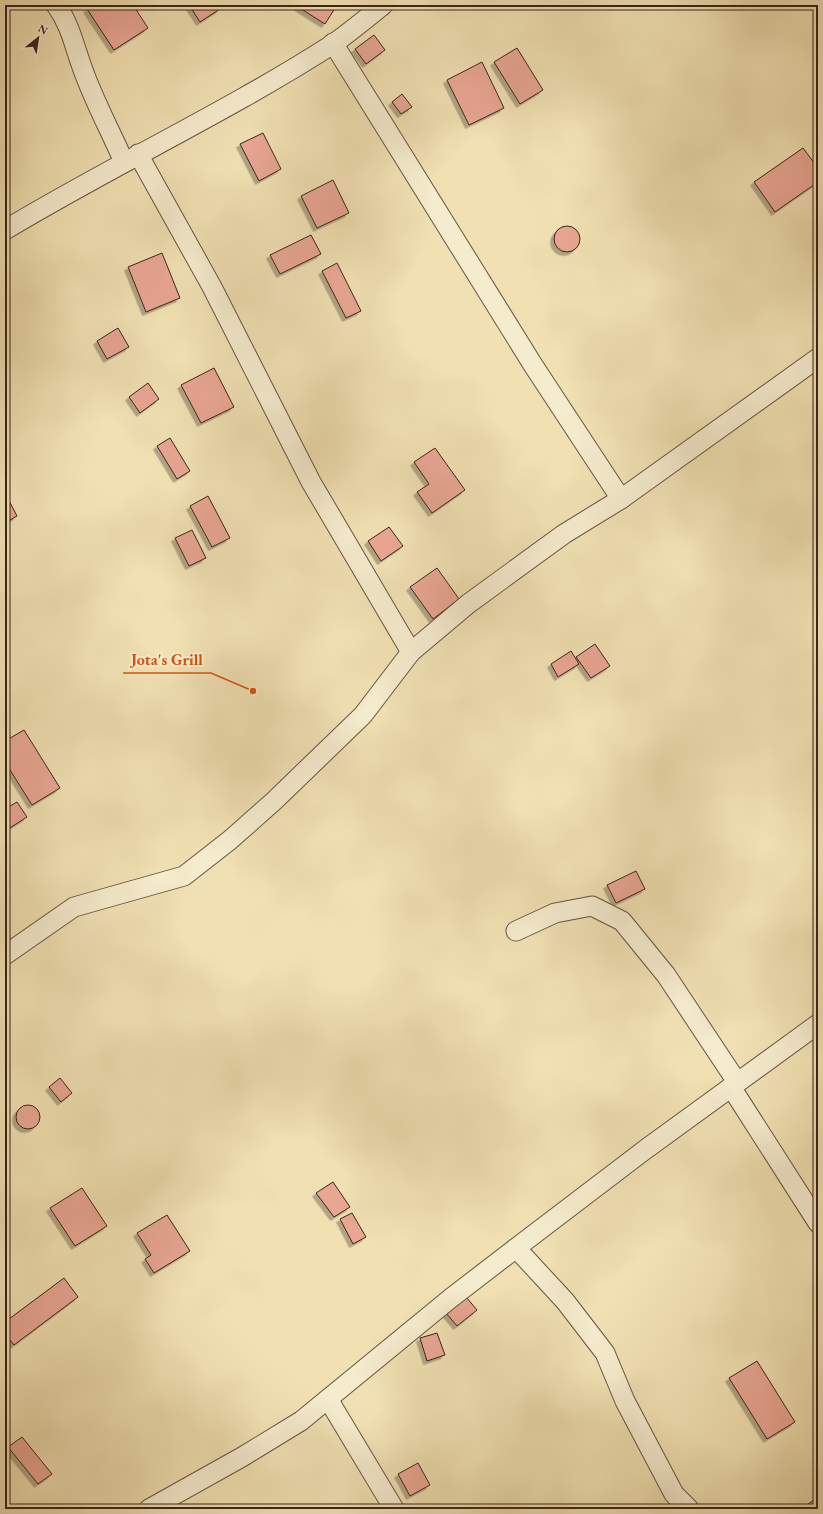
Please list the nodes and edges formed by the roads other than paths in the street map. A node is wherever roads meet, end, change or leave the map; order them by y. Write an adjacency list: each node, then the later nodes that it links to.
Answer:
1 (56, 5): 4 (street)
2 (383, 5): 3 (street)
3 (333, 43): 4 (street); 7 (street)
4 (131, 158): 5 (street); 8 (street)
5 (5, 230)
6 (818, 358): 7 (street)
7 (621, 500): 8 (street)
8 (412, 652): 10 (street)
9 (516, 931): 12 (street)
10 (5, 955)
11 (818, 1024): 12 (street)
12 (734, 1084): 13 (street); 14 (street)
13 (818, 1222)
14 (516, 1248): 15 (street); 18 (street)
15 (328, 1399): 16 (street); 17 (street)
16 (149, 1509)
17 (394, 1509)
18 (689, 1509)

